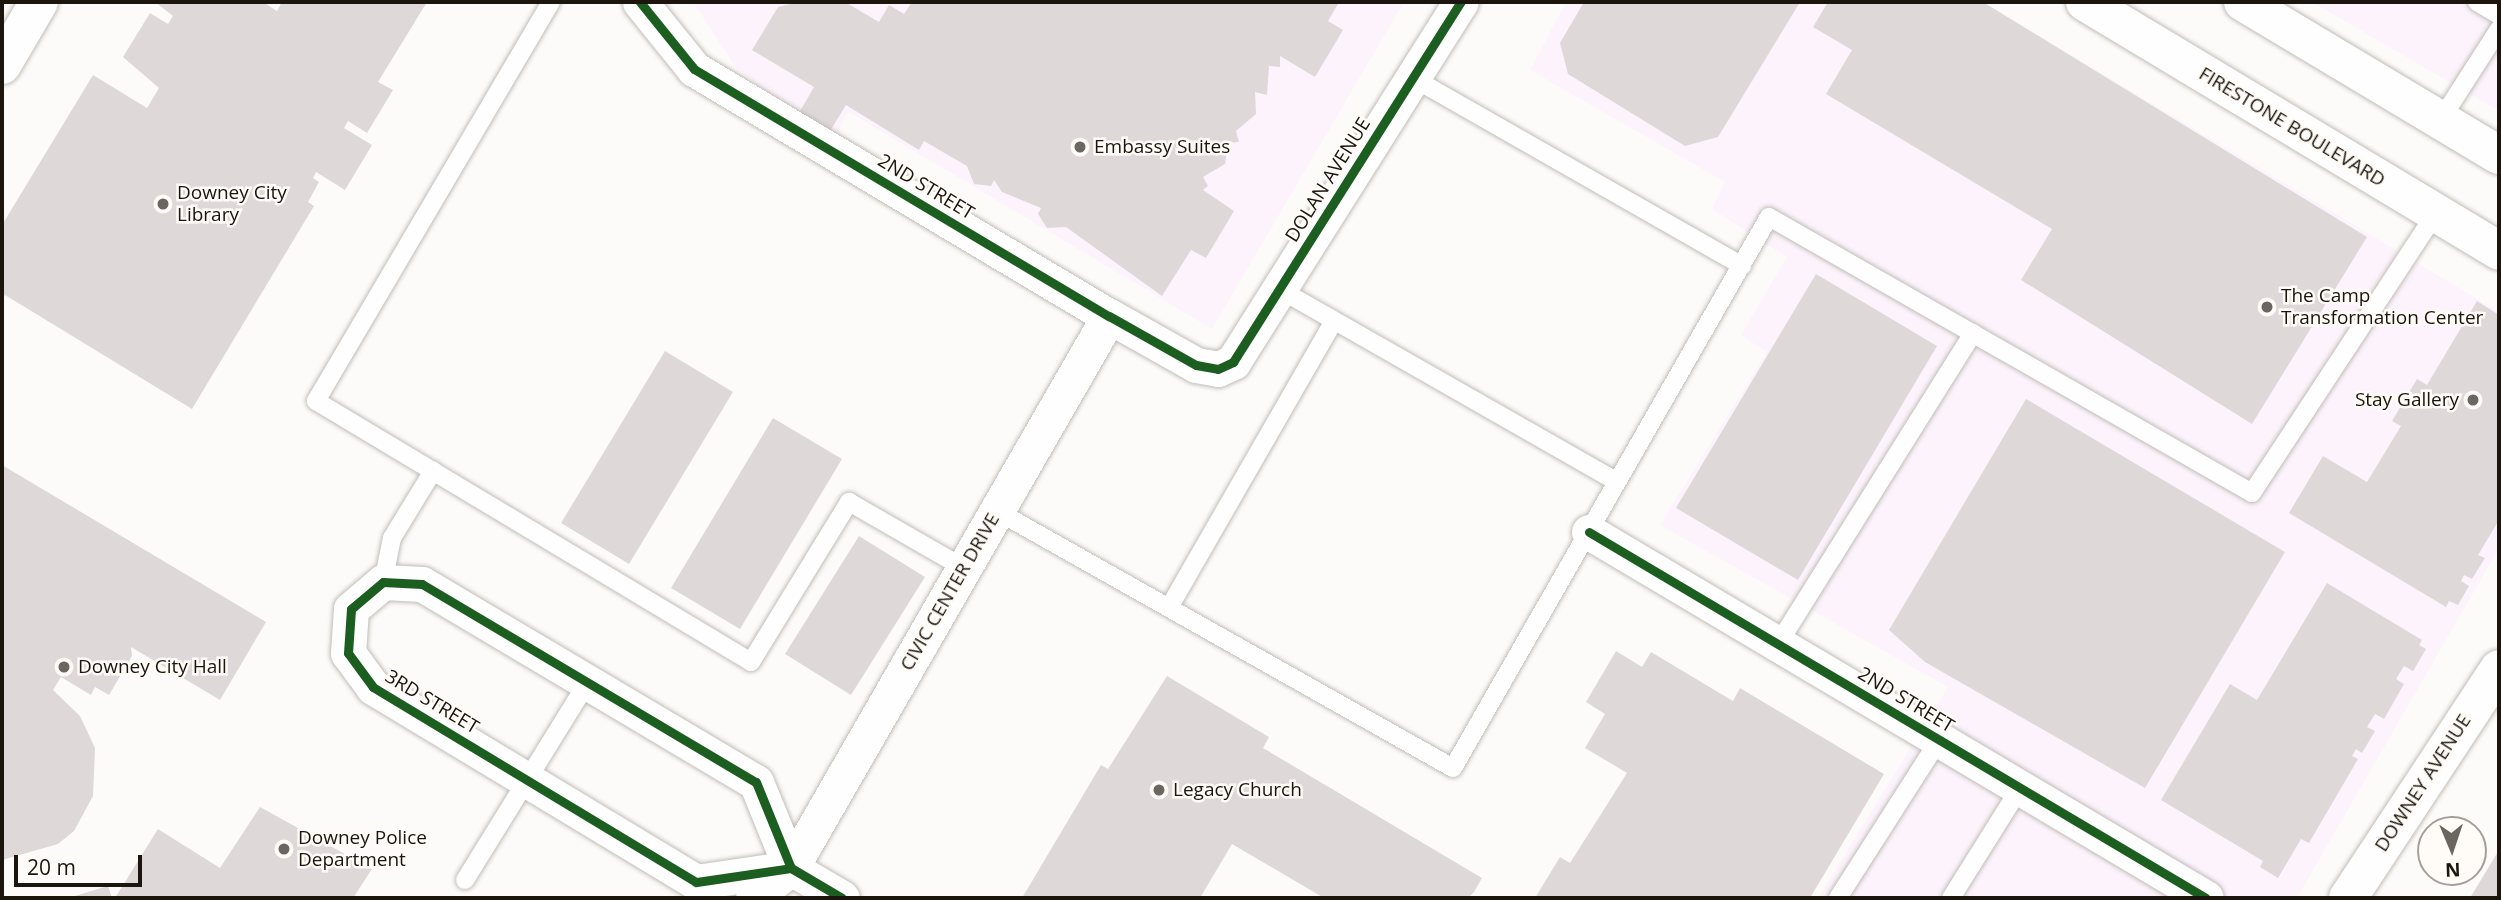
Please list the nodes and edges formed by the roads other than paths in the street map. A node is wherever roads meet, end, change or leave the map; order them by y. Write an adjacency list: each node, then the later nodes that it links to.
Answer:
1 (39, 2): 10 (main road)
2 (551, 2): 22 (lane)
3 (640, 2): 18 (street, 2ND STREET)
4 (1461, 2): 11 (street, DOLAN AVENUE)
5 (2085, 2): 14 (main road, FIRESTONE BOULEVARD)
6 (2243, 2): 12 (main road)
7 (2477, 2): 8 (lane)
8 (2499, 15)
9 (2499, 29): 12 (lane)
10 (2, 65)
11 (1413, 78): 16 (lane); 17 (street, DOLAN AVENUE)
12 (2440, 121): 13 (main road)
13 (2499, 155)
14 (2436, 213): 15 (main road, FIRESTONE BOULEVARD); 20 (lane)
15 (2499, 251)
16 (1742, 266): 20 (lane); 23 (lane)
17 (1279, 289): 19 (lane); 21 (street, DOLAN AVENUE)
18 (1109, 316): 21 (street, 2ND STREET); 24 (street, CIVIC CENTER DRIVE)
19 (1334, 321): 23 (lane); 28 (lane)
20 (1973, 333): 29 (lane)
21 (1218, 369)
22 (433, 471): 26 (lane); 27 (lane)
23 (1617, 482): 25 (lane)
24 (997, 511): 26 (street, CIVIC CENTER DRIVE); 28 (lane)
25 (1589, 532): 28 (lane); 29 (street, 2ND STREET)
26 (964, 568): 36 (street, CIVIC CENTER DRIVE)
27 (383, 582): 30 (street); 33 (street, 3RD STREET)
28 (1170, 607)
29 (1778, 644): 32 (street, 2ND STREET)
30 (588, 681): 33 (lane); 36 (street)
31 (2494, 688): 42 (main road, DOWNEY AVENUE)
32 (1939, 740): 34 (street, 2ND STREET); 39 (lane)
33 (526, 780): 35 (lane); 36 (street, 3RD STREET)
34 (2020, 788): 40 (lane); 41 (street, 2ND STREET)
35 (465, 880)
36 (790, 883): 37 (street, CIVIC CENTER DRIVE); 38 (street)
37 (753, 898)
38 (842, 898)
39 (1838, 898)
40 (1951, 898)
41 (2206, 898)
42 (2348, 898)

